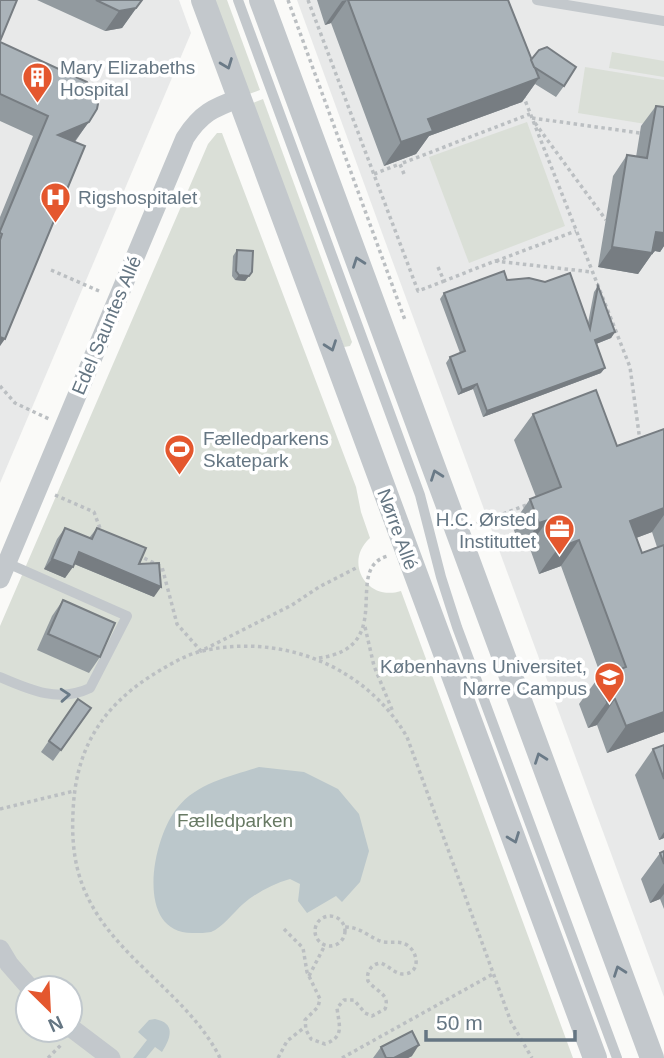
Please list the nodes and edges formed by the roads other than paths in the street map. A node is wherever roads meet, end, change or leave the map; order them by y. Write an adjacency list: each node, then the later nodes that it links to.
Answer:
1 (203, 0): 6 (street, Nørre Allé, one-way to 6)
2 (238, 0): 14 (lane)
3 (261, 0): 15 (street, one-way to 3)
4 (537, 0): 5 (lane)
5 (664, 21)
6 (240, 98): 7 (street, Edel Sauntes Allé); 13 (street, Nørre Allé, one-way to 13)
7 (3, 571): 8 (lane, one-way to 7)
8 (0, 677)
9 (0, 949): 10 (street)
10 (18, 974)
11 (84, 1038): 12 (street)
12 (111, 1058)
13 (595, 1058)
14 (617, 1058)
15 (652, 1058)

